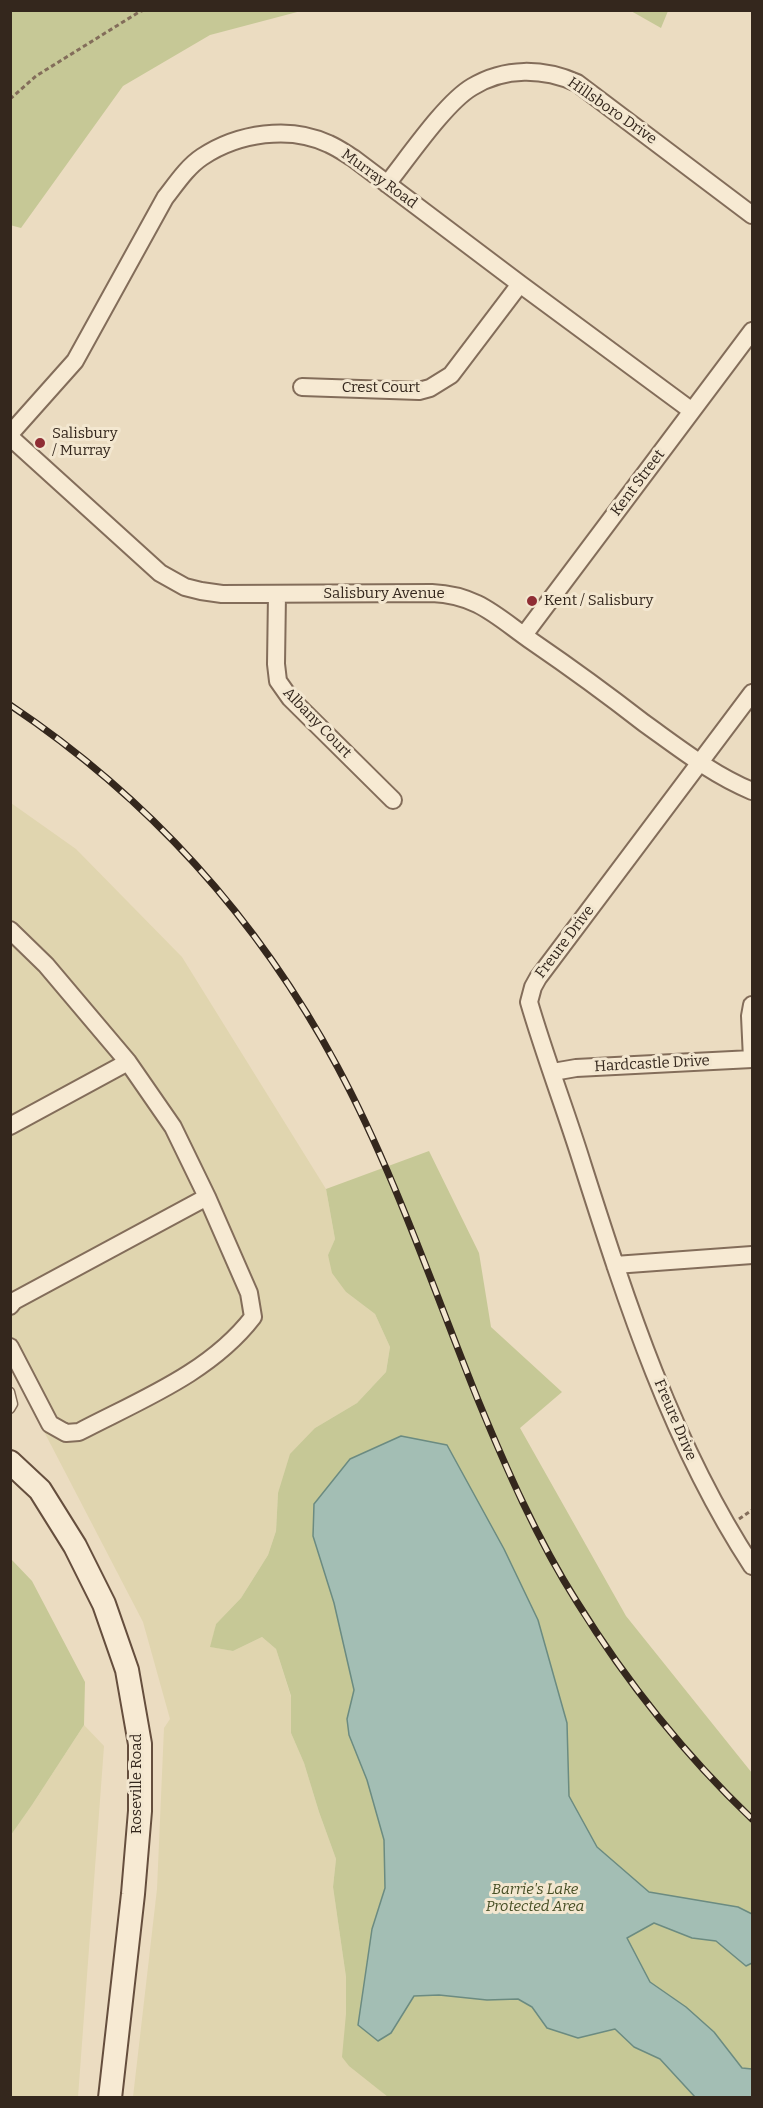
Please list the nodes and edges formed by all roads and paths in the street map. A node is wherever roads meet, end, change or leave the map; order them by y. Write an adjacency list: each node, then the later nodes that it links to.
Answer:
1 (144, 10): 2 (path)
2 (10, 99)
3 (387, 184): 4 (street, Hillsboro Drive); 5 (street, Murray Road); 9 (street, Murray Road)
4 (753, 215)
5 (520, 284): 7 (street, Crest Court); 8 (street, Murray Road)
6 (753, 331): 8 (street, Kent Street)
7 (302, 387)
8 (692, 411): 11 (street, Kent Street)
9 (10, 436): 10 (street, Salisbury Avenue)
10 (277, 594): 11 (street, Salisbury Avenue); 15 (street, Albany Court)
11 (524, 635): 13 (street, Salisbury Avenue)
12 (753, 693): 13 (street, Freure Drive)
13 (700, 763): 14 (street, Salisbury Avenue); 20 (street, Freure Drive)
14 (753, 792)
15 (393, 800)
16 (10, 930): 19 (street)
17 (753, 1005): 18 (street)
18 (752, 1059): 20 (street, Hardcastle Drive)
19 (128, 1062): 21 (street); 22 (street)
20 (553, 1072): 24 (street, Freure Drive)
21 (10, 1125)
22 (207, 1197): 25 (street); 26 (street)
23 (753, 1255): 24 (street)
24 (615, 1265): 30 (street, Freure Drive)
25 (10, 1306)
26 (10, 1347)
27 (10, 1392): 28 (lane)
28 (10, 1409)
29 (10, 1462): 31 (main road, Roseville Road)
30 (753, 1566)
31 (110, 2097)

